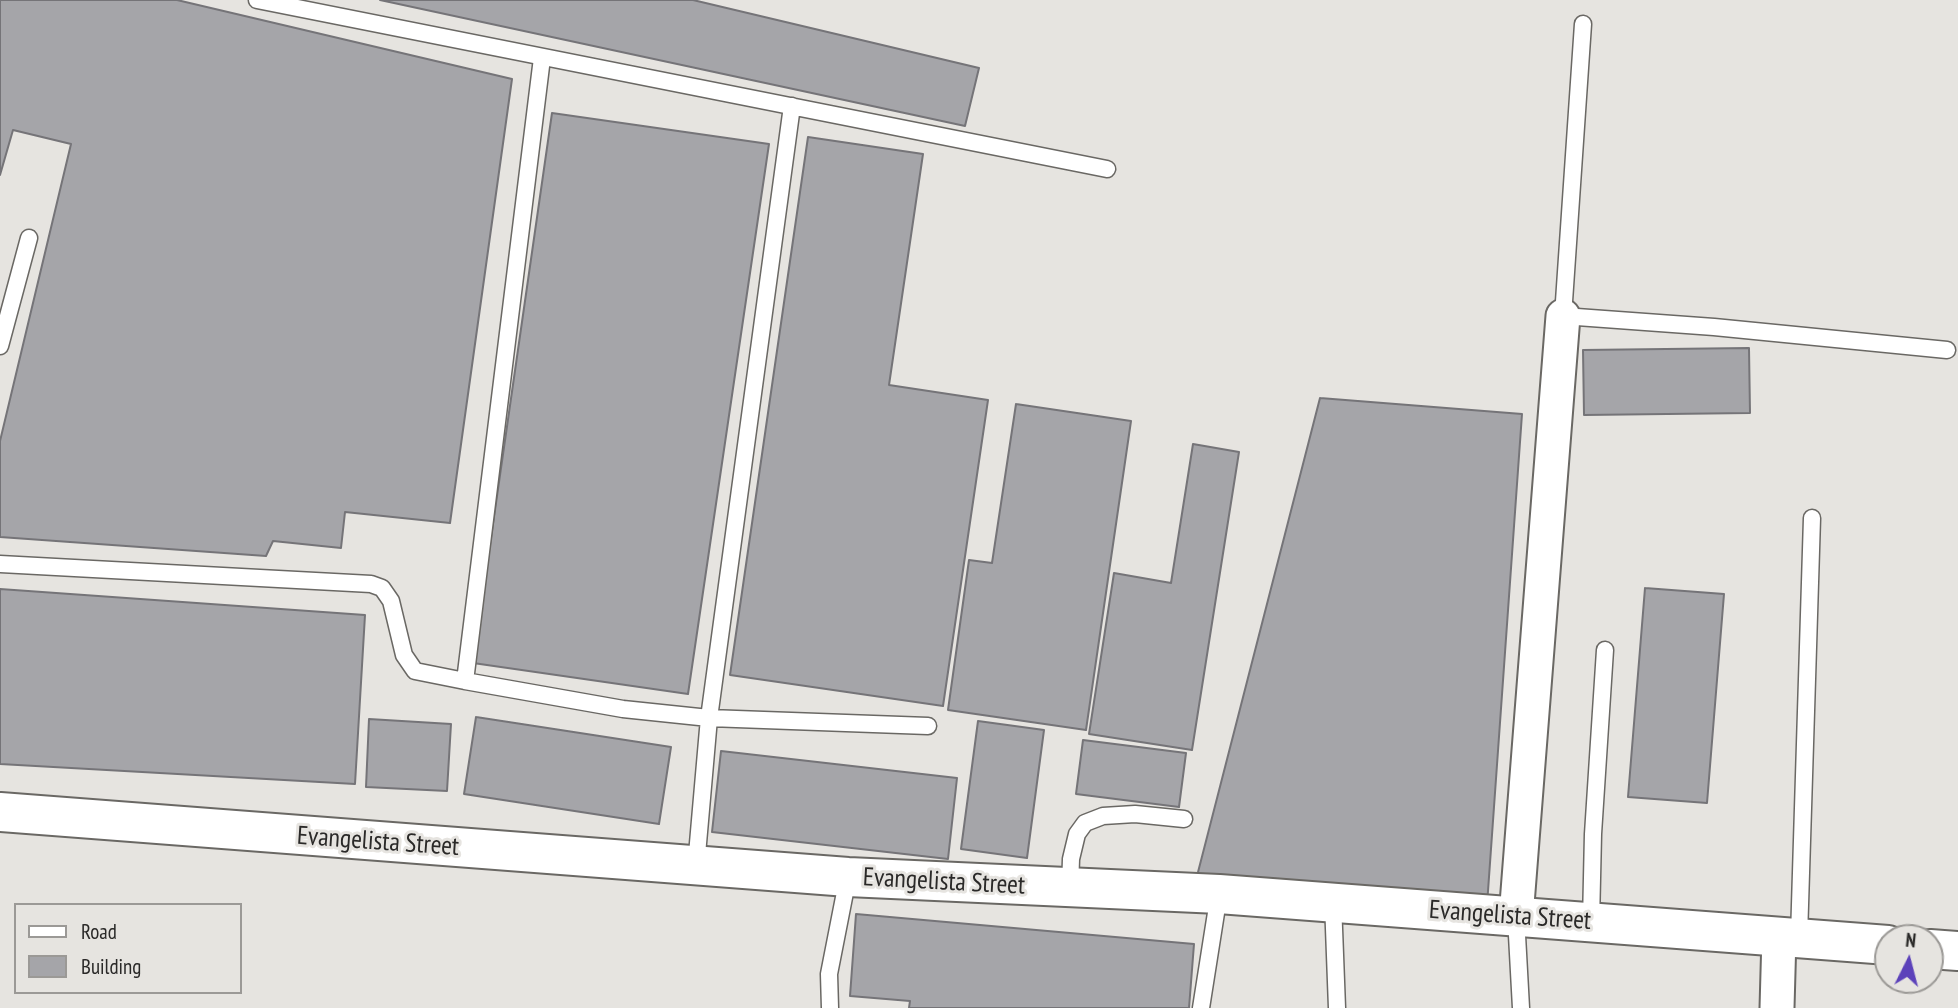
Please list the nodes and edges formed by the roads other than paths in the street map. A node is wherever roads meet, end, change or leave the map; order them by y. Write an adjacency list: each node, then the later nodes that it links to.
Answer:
1 (257, 0): 3 (lane)
2 (1583, 24): 7 (lane)
3 (542, 58): 4 (lane); 13 (lane)
4 (792, 106): 5 (lane); 14 (lane)
5 (1107, 170)
6 (29, 238): 8 (lane)
7 (1563, 316): 9 (lane); 23 (street)
8 (0, 346)
9 (1947, 350)
10 (1812, 518): 25 (lane)
11 (0, 564): 13 (lane)
12 (1605, 650): 24 (lane)
13 (465, 681): 14 (lane)
14 (709, 718): 15 (lane); 18 (lane)
15 (928, 726)
16 (0, 812): 18 (main road, Evangelista Street)
17 (1184, 819): 20 (lane)
18 (696, 866): 19 (main road, Evangelista Street)
19 (848, 877): 20 (main road, Evangelista Street); 27 (lane)
20 (1070, 888): 21 (main road, Evangelista Street)
21 (1219, 894): 22 (main road, Evangelista Street); 28 (lane)
22 (1333, 902): 23 (main road, Evangelista Street); 29 (lane)
23 (1516, 917): 24 (main road, Evangelista Street); 30 (lane)
24 (1591, 922): 25 (main road, Evangelista Street)
25 (1789, 937): 26 (main road, Evangelista Street); 31 (street)
26 (1874, 944)
27 (830, 1008)
28 (1201, 1008)
29 (1337, 1008)
30 (1521, 1008)
31 (1777, 1008)

